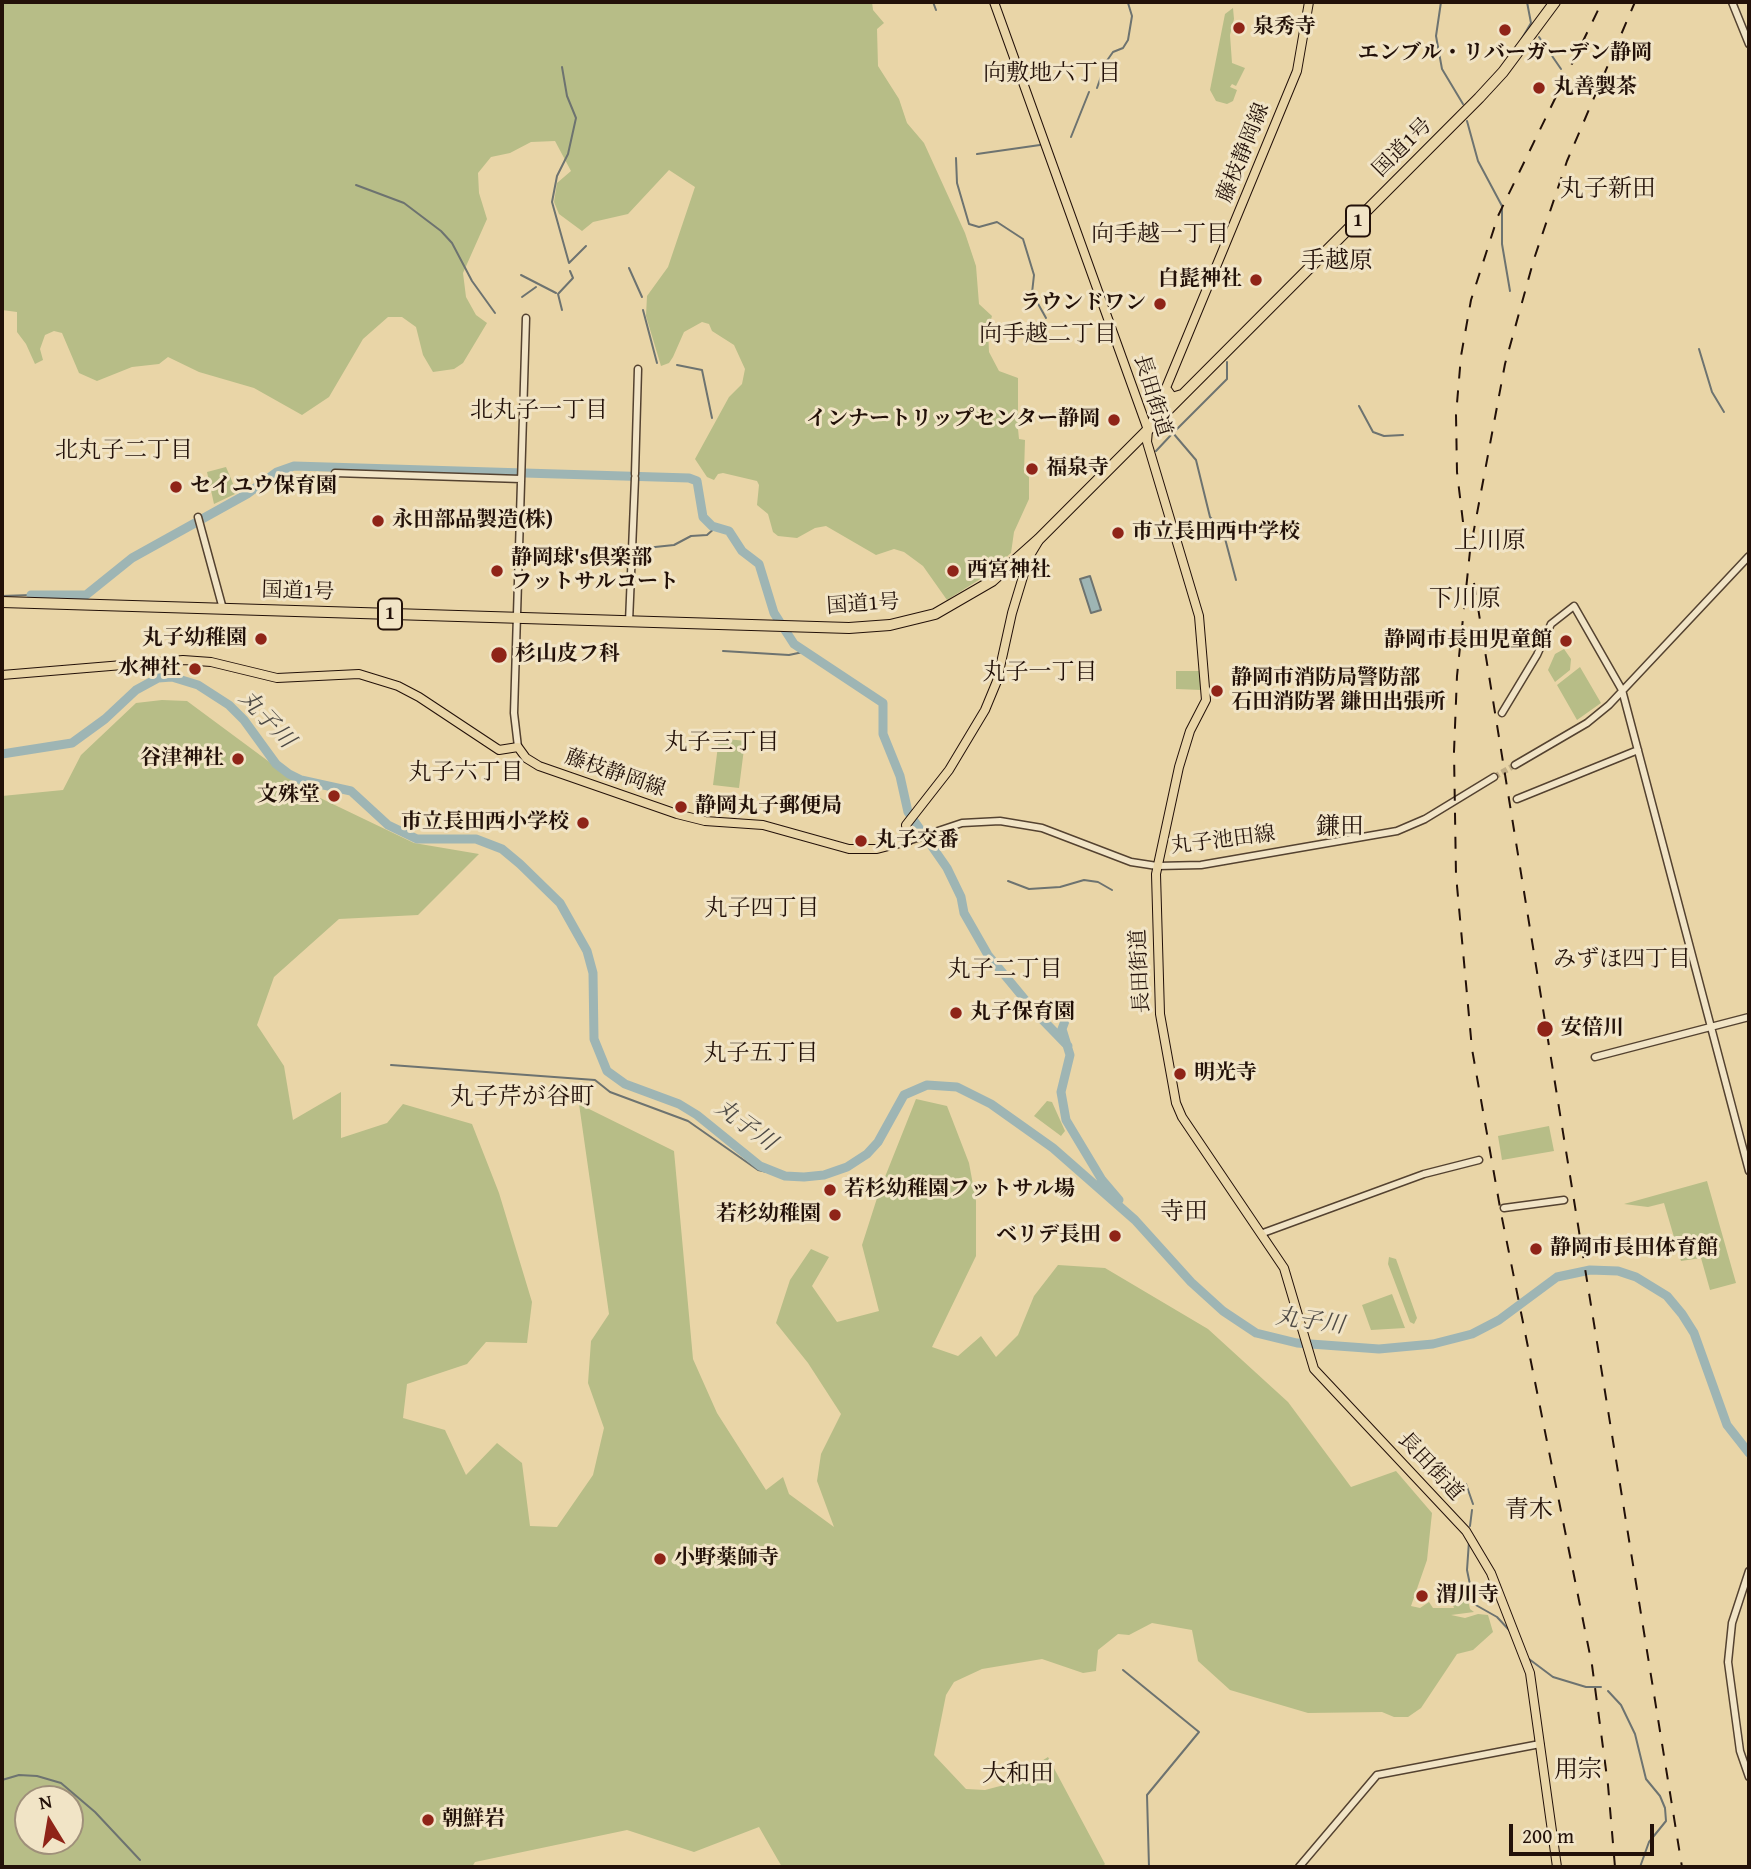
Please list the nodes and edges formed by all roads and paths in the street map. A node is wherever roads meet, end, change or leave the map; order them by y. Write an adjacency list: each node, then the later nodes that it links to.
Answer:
1 (994, 2): 12 (main road, 長田街道)
2 (1309, 2): 10 (main road, 藤枝静岡線)
3 (1549, 2): 6 (highway)
4 (1555, 2): 6 (highway, 国道1号 / 1)
5 (1732, 2): 7 (street)
6 (1525, 43): 11 (highway, 国道1号 / 1)
7 (1749, 44)
8 (526, 318): 14 (street)
9 (638, 369): 23 (street)
10 (1167, 391): 11 (highway); 12 (main road, 藤枝静岡線)
11 (1182, 395): 12 (highway, 国道1号 / 1)
12 (1148, 430): 16 (highway, 国道1号 / 1); 33 (main road, 長田街道)
13 (335, 473): 14 (street)
14 (521, 475): 22 (street)
15 (198, 517): 21 (street)
16 (1040, 539): 18 (highway, 国道1号 / 1); 19 (main road)
17 (1749, 556): 25 (street)
18 (1011, 567): 19 (main road); 23 (highway, 国道1号 / 1)
19 (1023, 580): 32 (main road)
20 (2, 603): 21 (highway, 国道1号 / 1)
21 (223, 609): 22 (highway, 国道1号 / 1)
22 (517, 618): 23 (highway, 国道1号 / 1); 27 (street)
23 (629, 622)
24 (2, 675): 27 (main road, 藤枝静岡線)
25 (1622, 690): 26 (street); 28 (street); 29 (street)
26 (1502, 713)
27 (518, 747): 32 (main road, 藤枝静岡線)
28 (1638, 750): 31 (street); 35 (street)
29 (1515, 765)
30 (1494, 777): 33 (street, 丸子池田線)
31 (1517, 799)
32 (908, 841): 33 (street, 丸子池田線)
33 (1157, 866): 41 (main road, 長田街道)
34 (1749, 1017): 35 (street)
35 (1711, 1027): 36 (street); 38 (street)
36 (1595, 1057)
37 (1479, 1160): 41 (street)
38 (1749, 1171)
39 (1564, 1200): 40 (street)
40 (1504, 1208)
41 (1263, 1233): 43 (main road, 長田街道)
42 (1749, 1571): 44 (street)
43 (1540, 1744): 45 (street); 46 (main road, 長田街道)
44 (1749, 1776)
45 (1299, 1867)
46 (1557, 1867)

